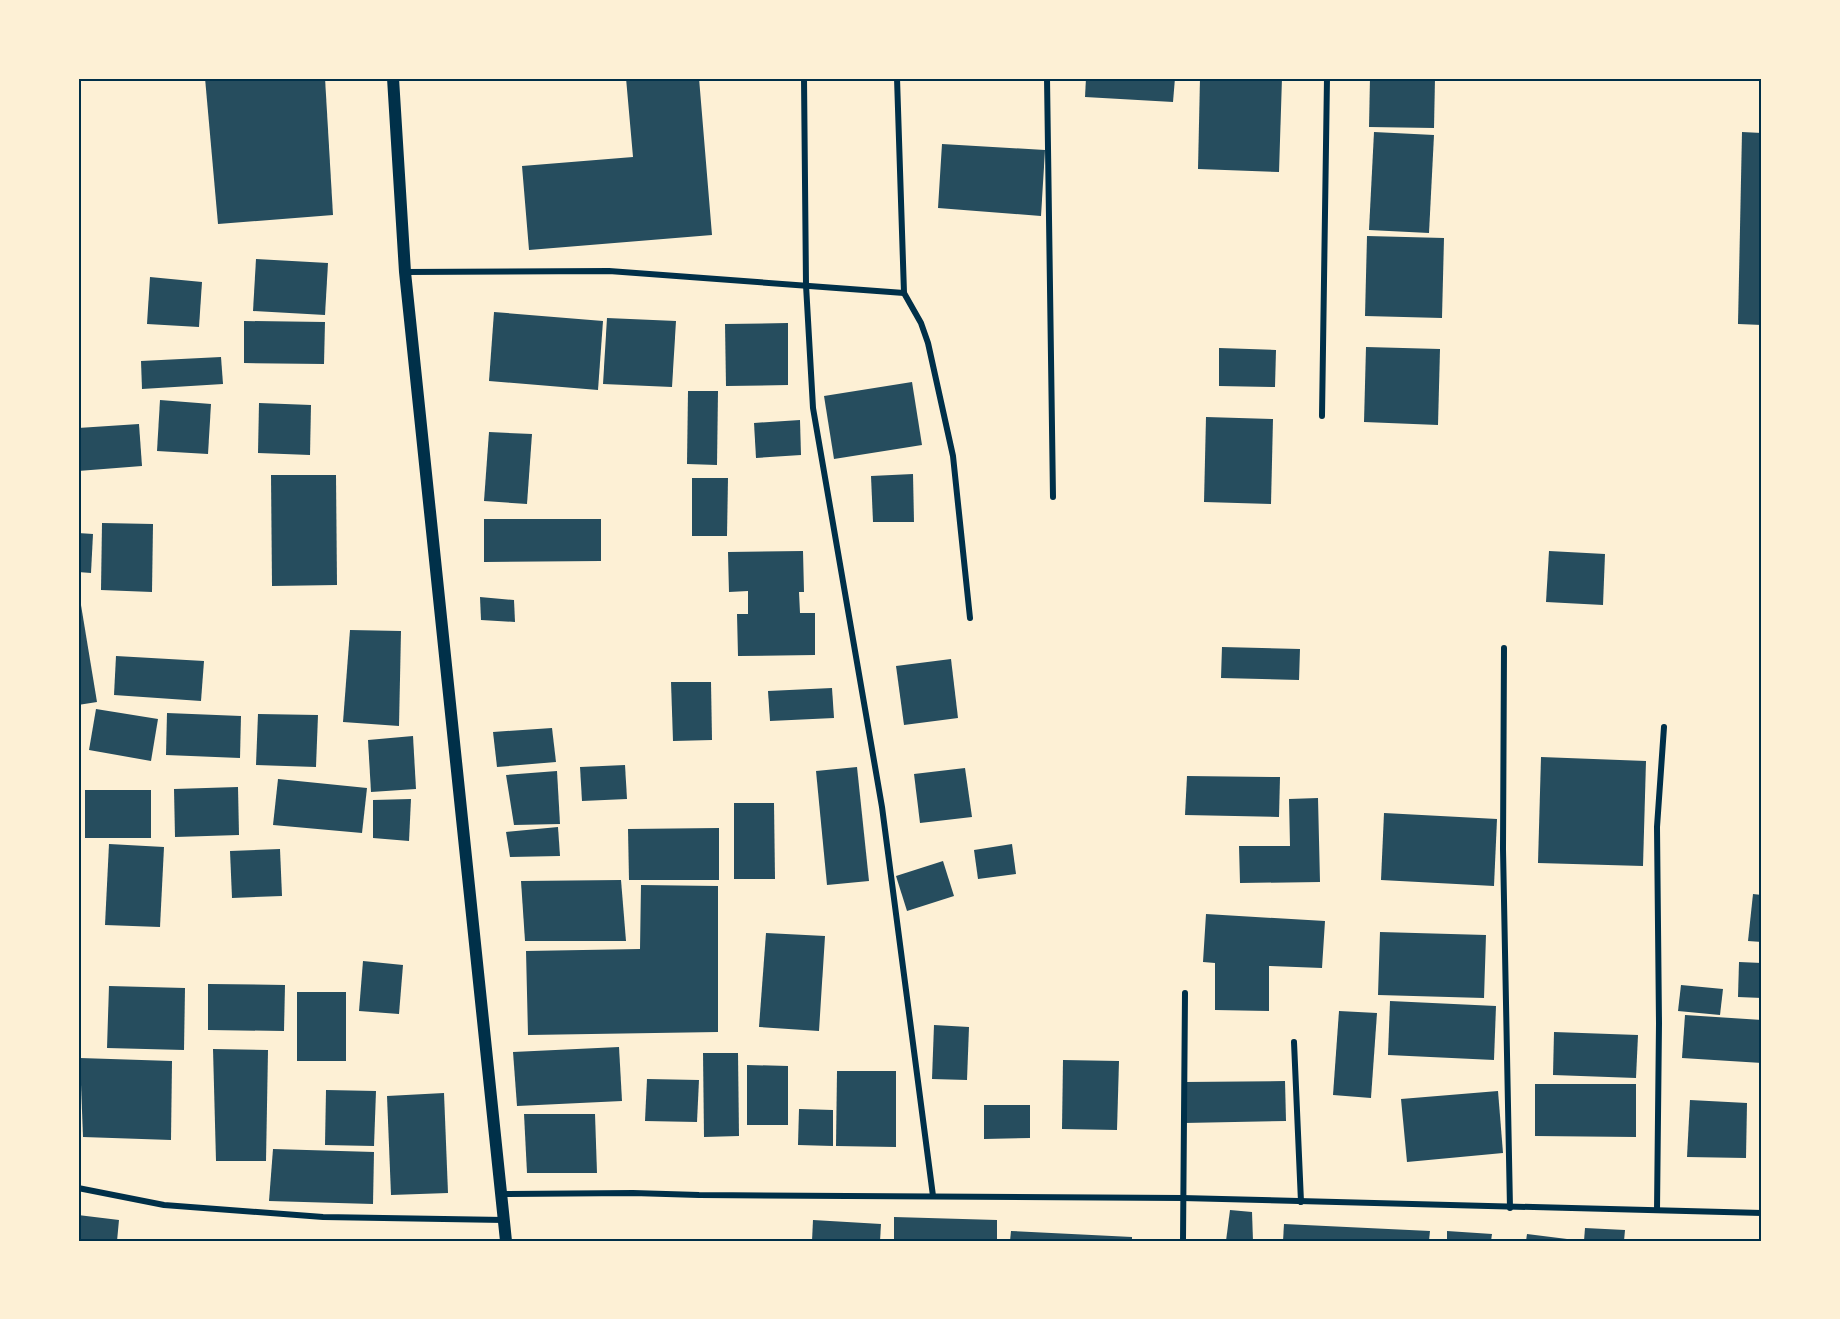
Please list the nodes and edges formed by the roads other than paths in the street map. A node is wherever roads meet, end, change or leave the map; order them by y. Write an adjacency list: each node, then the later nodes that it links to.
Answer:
1 (393, 78): 6 (main road)
2 (804, 78): 7 (street)
3 (897, 78): 8 (street)
4 (1047, 78): 10 (street)
5 (1327, 78): 9 (street)
6 (405, 272): 7 (street); 17 (main road)
7 (806, 285): 8 (street); 18 (street)
8 (904, 293): 11 (street)
9 (1322, 416)
10 (1053, 497)
11 (970, 618)
12 (1504, 648): 21 (street)
13 (1664, 727): 22 (street)
14 (1185, 993): 19 (street)
15 (1294, 1042): 20 (street)
16 (78, 1188): 24 (street)
17 (501, 1194): 18 (street); 24 (main road)
18 (933, 1196): 19 (street)
19 (1182, 1198): 20 (street); 26 (street)
20 (1301, 1202): 21 (street)
21 (1510, 1208): 22 (street)
22 (1657, 1210): 23 (street)
23 (1762, 1212)
24 (505, 1220): 25 (main road)
25 (506, 1241)
26 (1183, 1241)

